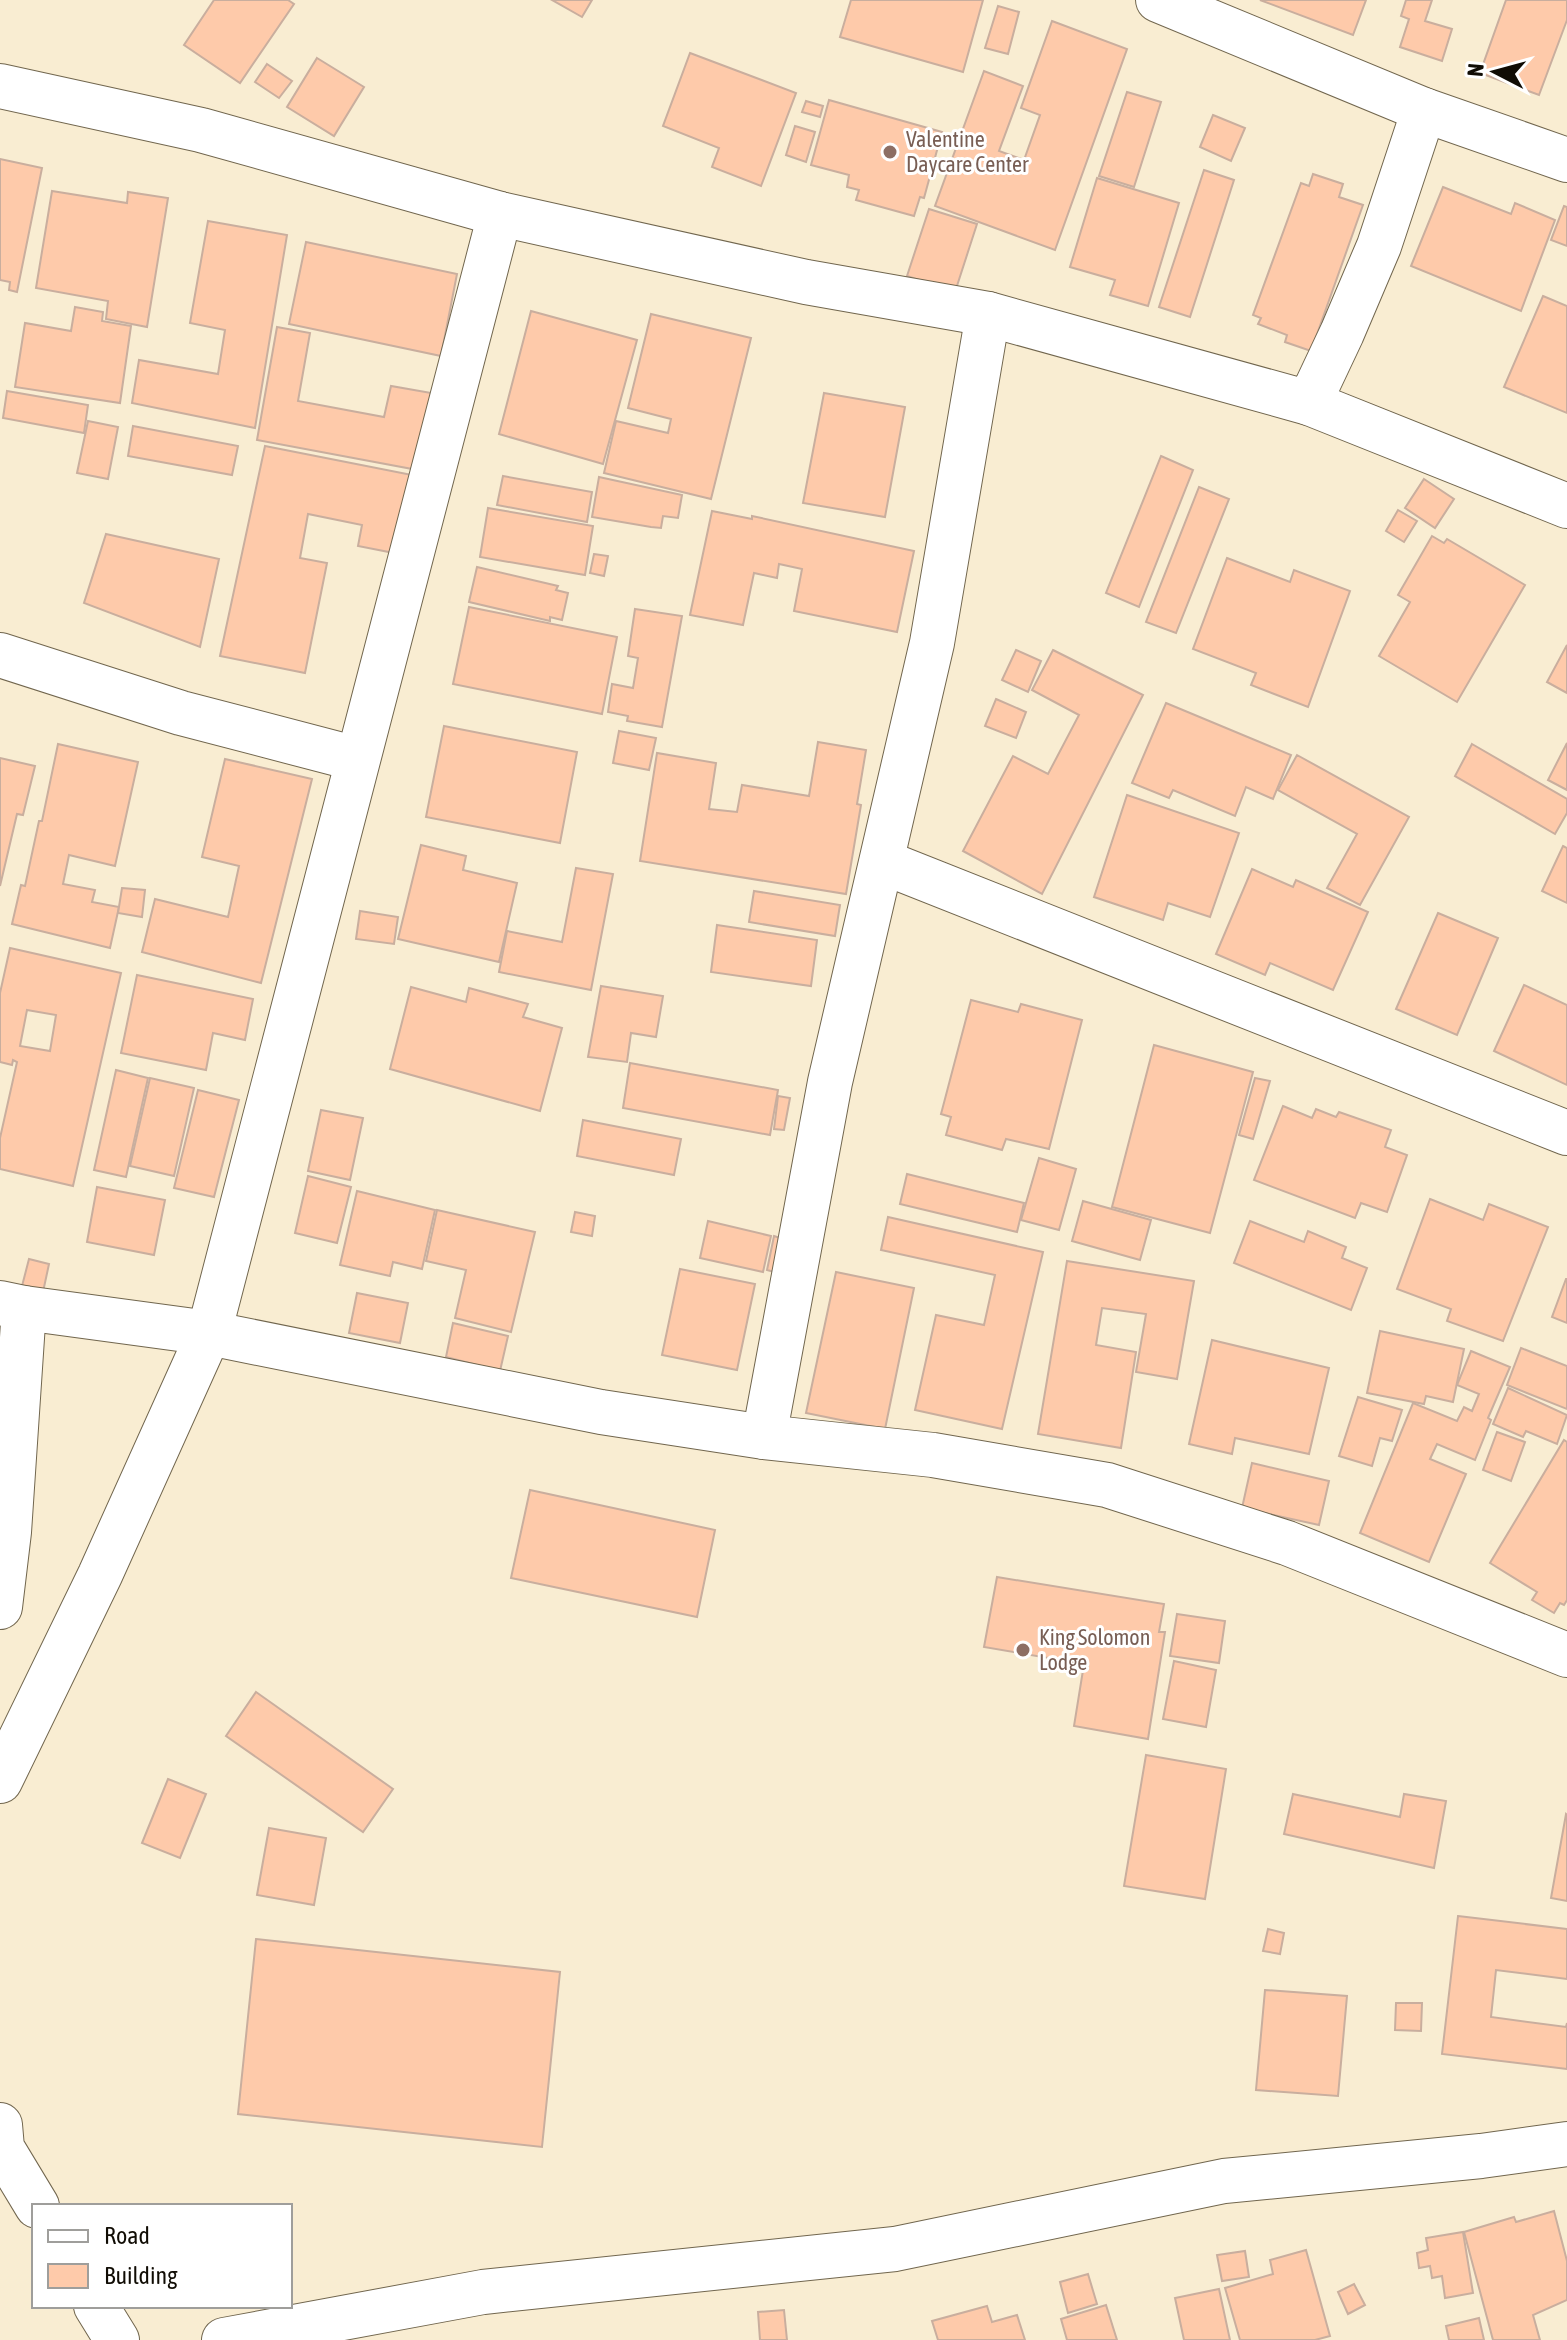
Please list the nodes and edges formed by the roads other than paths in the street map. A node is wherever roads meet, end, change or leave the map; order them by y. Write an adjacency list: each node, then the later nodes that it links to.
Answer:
1 (1158, 0): 3 (street)
2 (0, 86): 5 (street)
3 (1424, 110): 4 (street); 7 (street)
4 (1567, 160)
5 (500, 214): 6 (street); 10 (street)
6 (988, 314): 7 (street); 11 (street)
7 (1309, 403): 8 (street)
8 (1567, 506)
9 (0, 655): 10 (street)
10 (357, 759): 14 (street)
11 (883, 862): 12 (street); 15 (street)
12 (1567, 1133)
13 (12, 1306): 14 (street); 16 (street)
14 (209, 1333): 15 (street); 18 (street)
15 (764, 1437): 17 (street)
16 (0, 1607)
17 (1567, 1655)
18 (0, 1781)
19 (0, 2125): 21 (street)
20 (1567, 2144): 24 (street)
21 (36, 2204)
22 (97, 2308): 23 (street)
23 (117, 2340)
24 (224, 2340)

